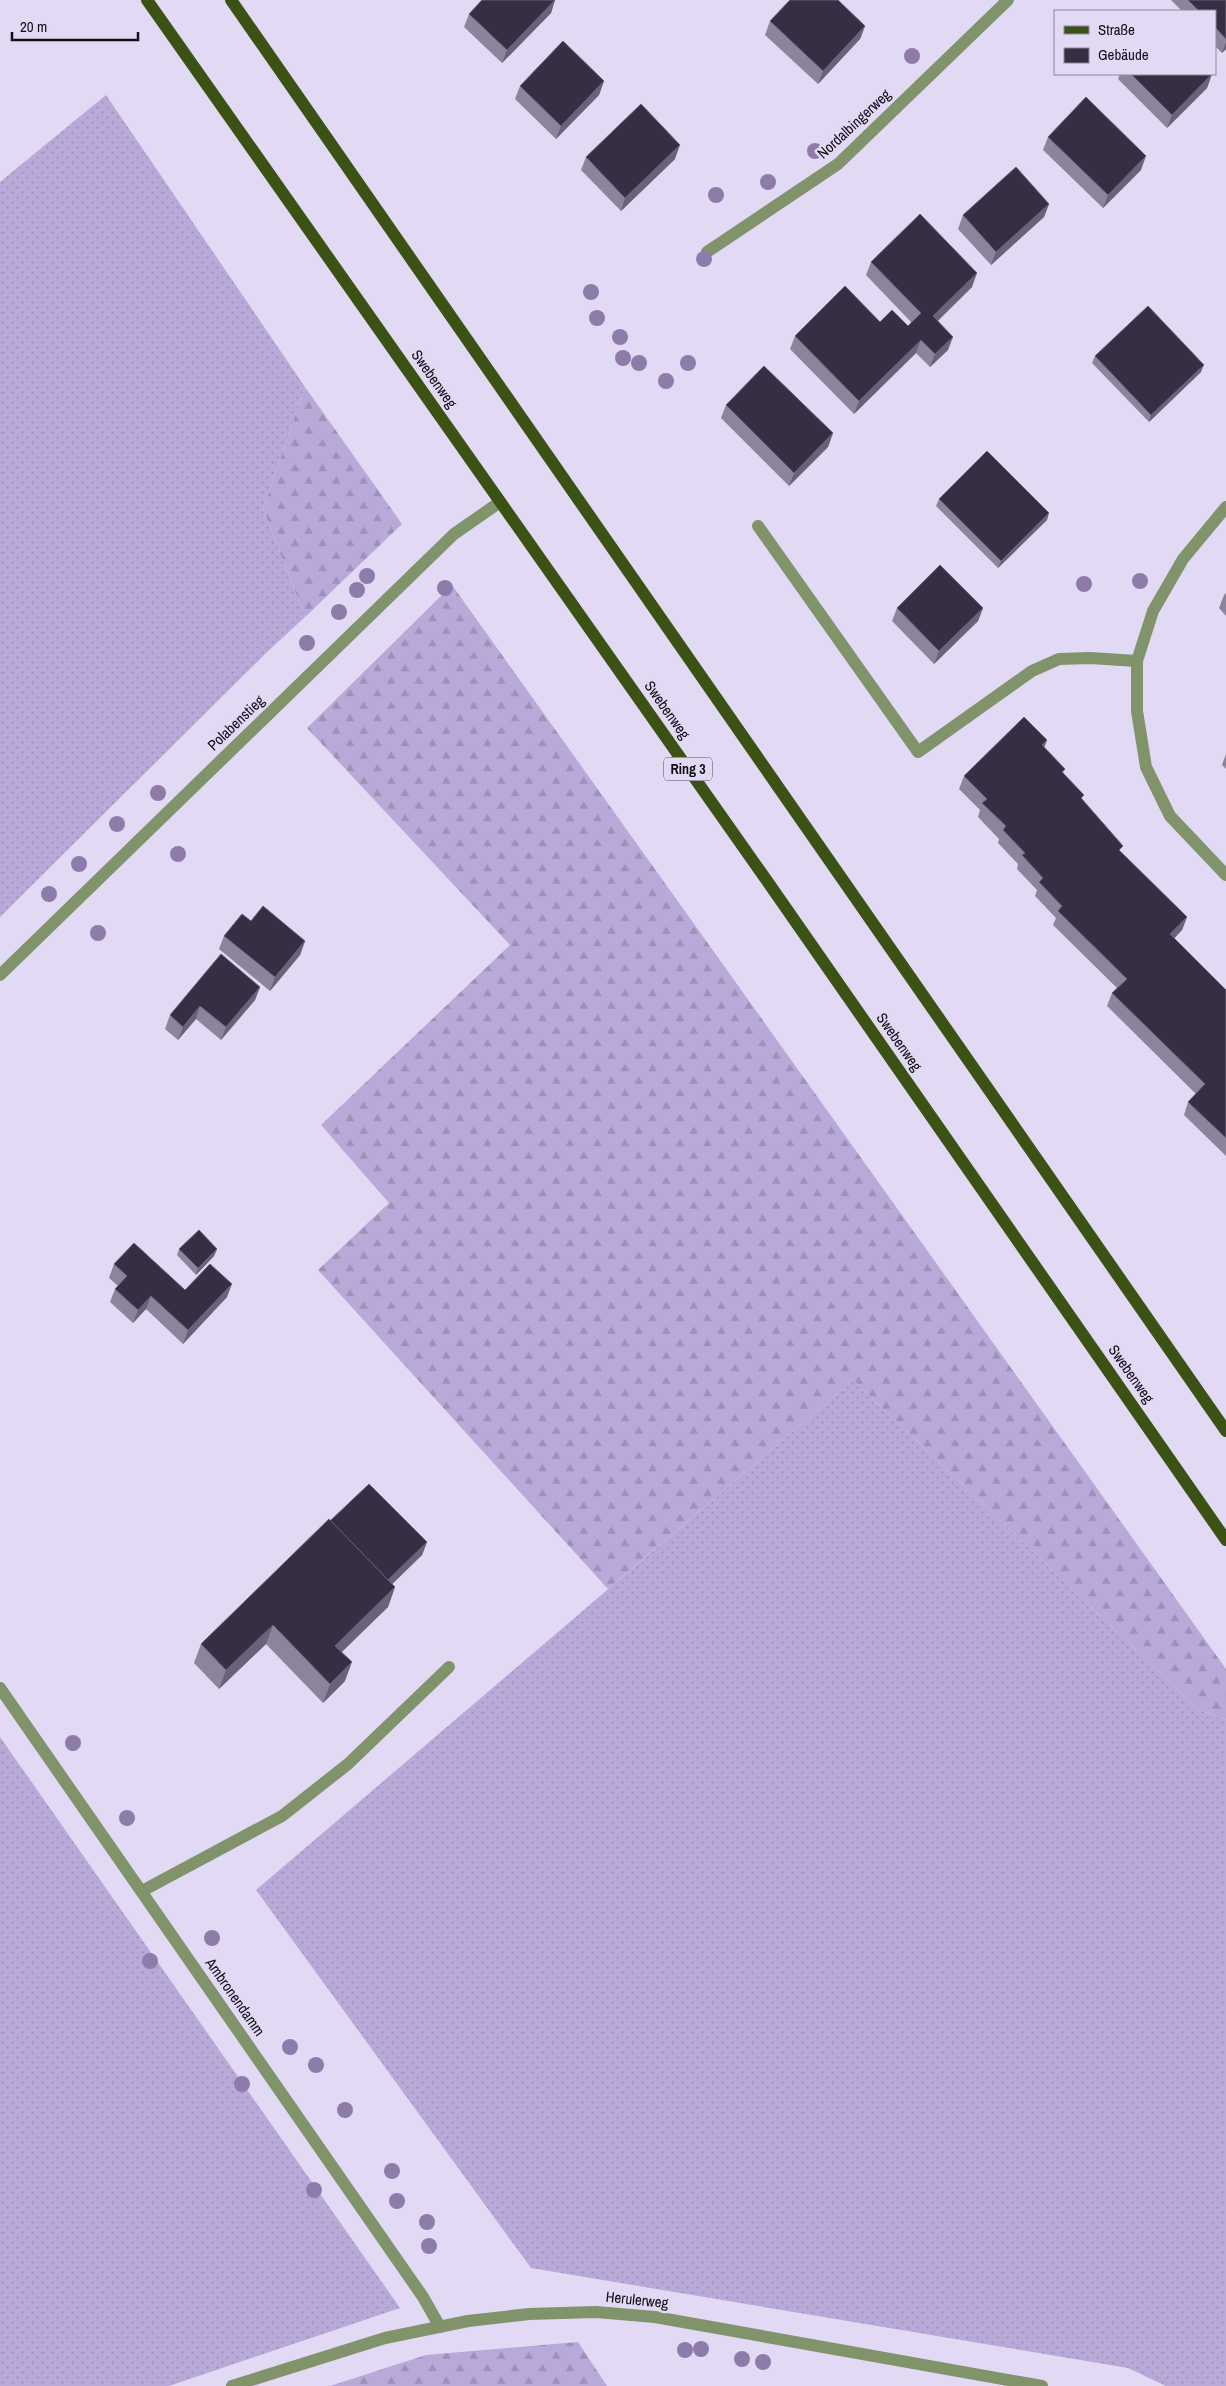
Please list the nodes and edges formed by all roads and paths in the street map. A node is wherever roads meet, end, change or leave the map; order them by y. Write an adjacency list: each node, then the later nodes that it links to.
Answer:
1 (147, 0): 5 (main road, Swebenweg / Ring 3)
2 (231, 0): 11 (main road)
3 (1008, 0): 4 (street, Nordalbingerweg)
4 (707, 252)
5 (500, 502): 10 (street, Polabenstieg); 12 (main road, Swebenweg / Ring 3)
6 (1226, 508): 8 (street)
7 (758, 526): 8 (street)
8 (1137, 661): 9 (street)
9 (1226, 875)
10 (0, 975)
11 (1226, 1431)
12 (1226, 1540)
13 (450, 1667): 15 (street)
14 (0, 1688): 15 (street, Ambronendamm)
15 (142, 1891): 16 (street, Ambronendamm)
16 (440, 2327): 17 (street, Herulerweg); 18 (street, Herulerweg)
17 (232, 2386)
18 (1042, 2386)

